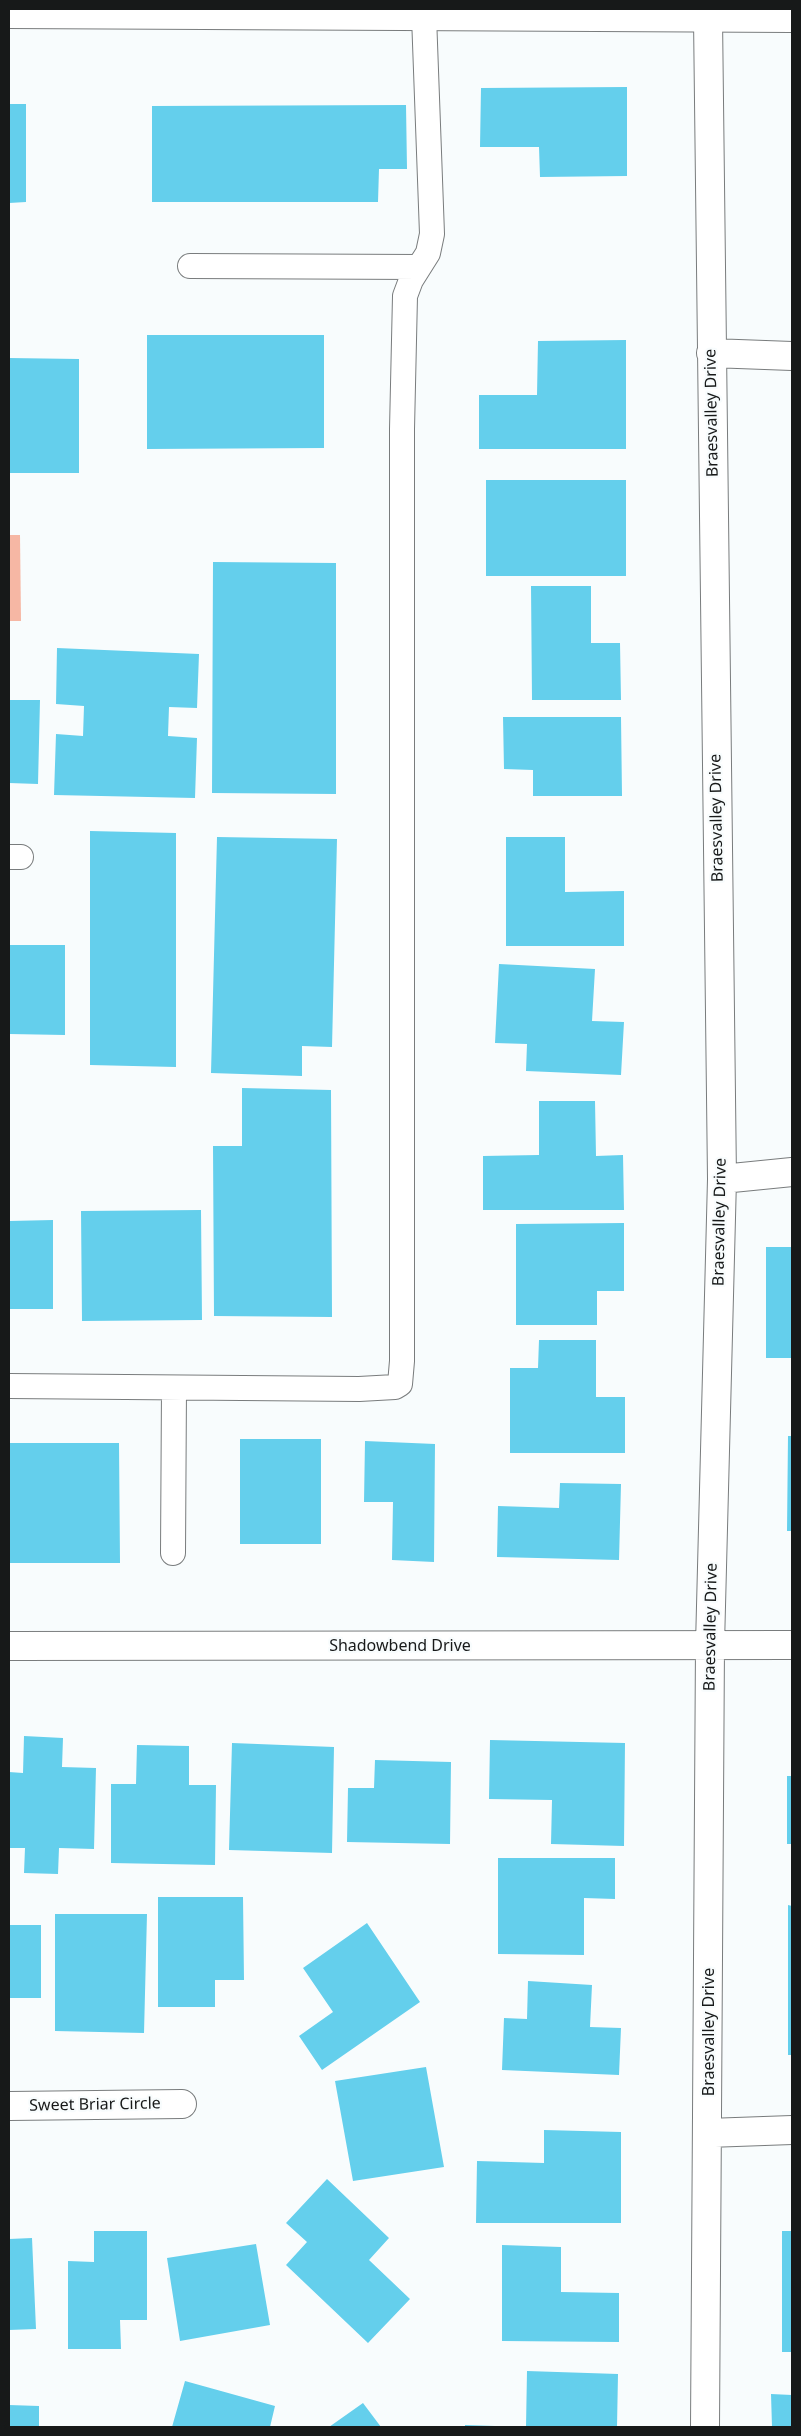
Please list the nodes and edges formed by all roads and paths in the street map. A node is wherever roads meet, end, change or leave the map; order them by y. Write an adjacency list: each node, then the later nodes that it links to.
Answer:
1 (9, 14): 2 (street)
2 (424, 16): 3 (street); 6 (lane)
3 (708, 18): 4 (street); 7 (street, Braesvalley Drive)
4 (792, 18)
5 (190, 266): 6 (lane)
6 (419, 267): 12 (lane)
7 (711, 353): 8 (street); 10 (street, Braesvalley Drive)
8 (792, 356)
9 (792, 1172): 10 (street)
10 (722, 1179): 14 (street, Braesvalley Drive)
11 (9, 1386): 12 (lane)
12 (174, 1388): 13 (lane)
13 (173, 1553)
14 (710, 1645): 15 (street, Shadowbend Drive); 16 (street, Shadowbend Drive); 20 (street, Braesvalley Drive)
15 (792, 1645)
16 (9, 1646)
17 (182, 2104): 18 (street, Sweet Briar Circle)
18 (9, 2106)
19 (792, 2130): 20 (street)
20 (708, 2133): 21 (street, Braesvalley Drive)
21 (705, 2427)

